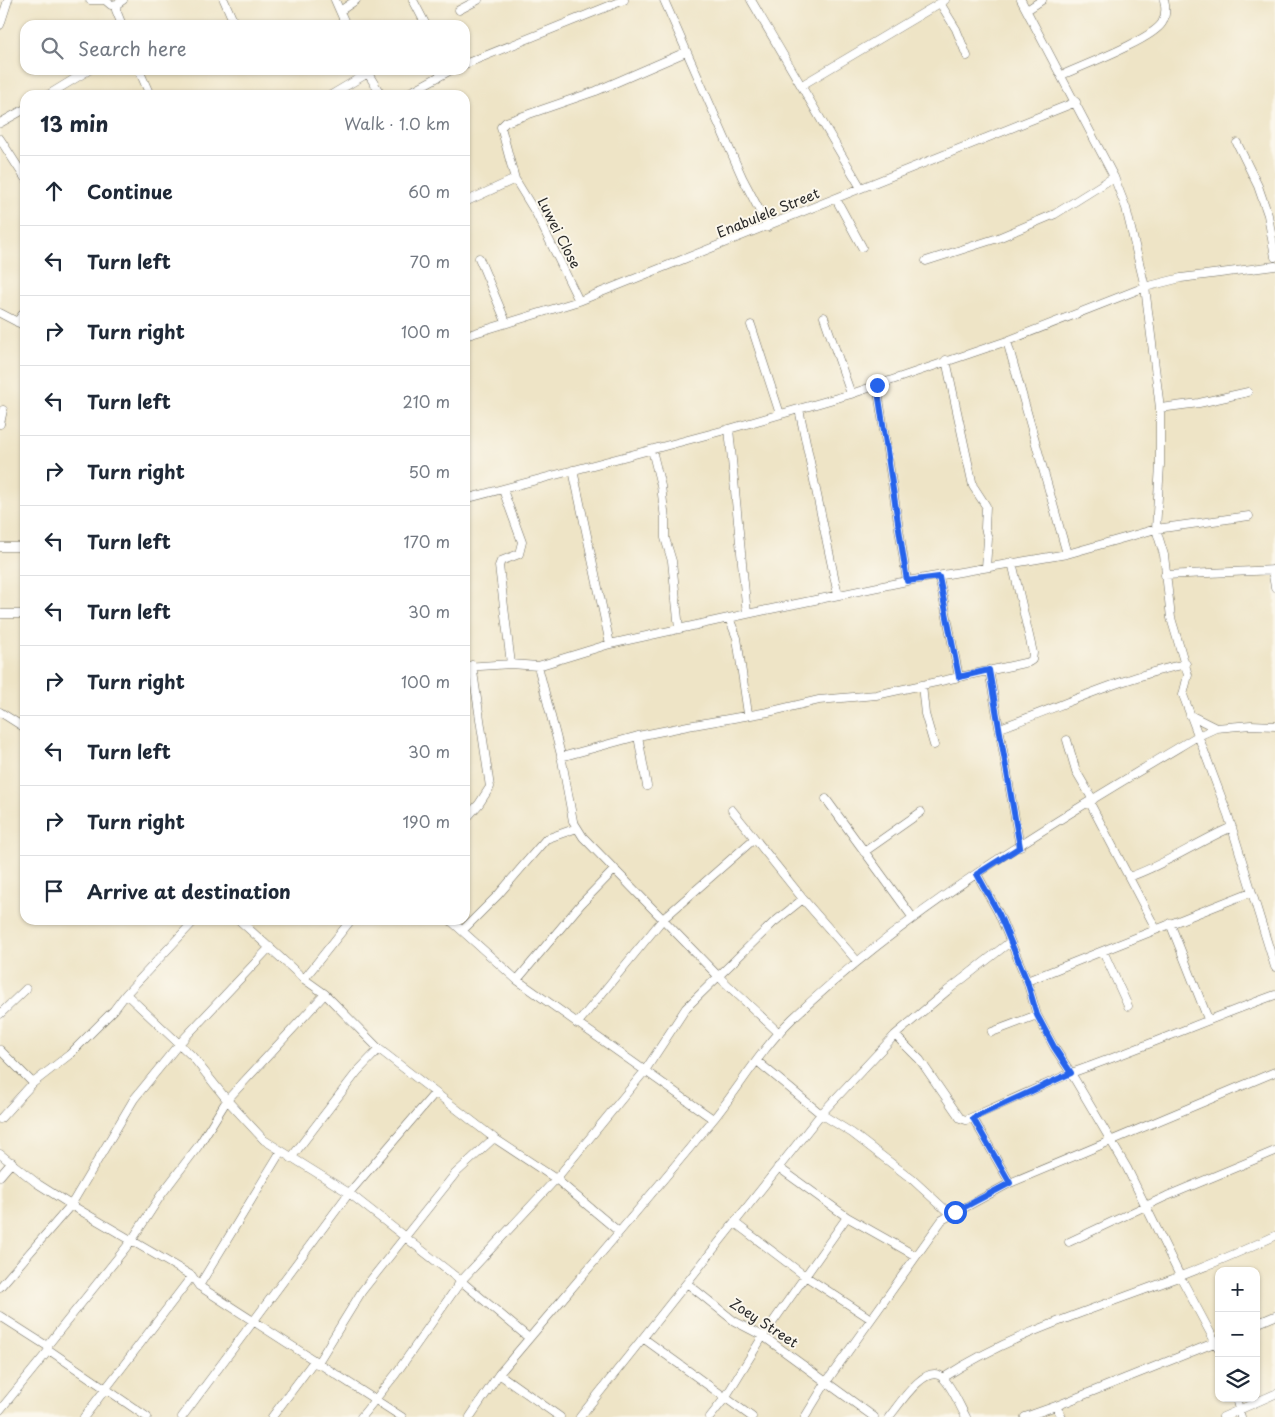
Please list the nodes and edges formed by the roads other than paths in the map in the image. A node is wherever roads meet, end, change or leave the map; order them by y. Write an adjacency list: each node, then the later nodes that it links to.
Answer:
1 (8, 0): 23 (street)
2 (90, 0): 14 (street)
3 (224, 0): 20 (street)
4 (334, 0): 18 (street)
5 (356, 0): 18 (street)
6 (413, 0): 22 (street)
7 (478, 0): 16 (street)
8 (624, 0): 26 (street)
9 (664, 0): 24 (street)
10 (751, 0): 33 (street)
11 (1021, 0): 17 (street)
12 (1042, 0): 17 (street)
13 (1164, 0): 32 (street)
14 (120, 2): 19 (street)
15 (943, 2): 25 (street); 33 (street)
16 (459, 10)
17 (1027, 10): 32 (street)
18 (340, 11): 21 (street)
19 (120, 20)
20 (233, 20)
21 (344, 20)
22 (423, 20)
23 (0, 25)
24 (686, 52): 46 (street, Luwei Close); 50 (street)
25 (967, 56)
26 (470, 62)
27 (81, 75): 34 (street)
28 (141, 75): 35 (street)
29 (362, 75): 36 (street)
30 (369, 75): 37 (street)
31 (442, 75): 38 (street)
32 (1062, 75): 39 (street)
33 (802, 85): 47 (street)
34 (56, 90)
35 (148, 90)
36 (339, 90)
37 (378, 90)
38 (414, 90)
39 (1076, 102): 45 (street); 47 (street, Enabulele Street)
40 (20, 112): 41 (street)
41 (0, 123)
42 (0, 139): 44 (street)
43 (1236, 143): 52 (street)
44 (20, 170)
45 (1114, 177): 54 (street); 56 (street)
46 (515, 179): 49 (street); 57 (street, Luwei Close)
47 (861, 188): 48 (street, Enabulele Street)
48 (836, 199): 50 (street, Enabulele Street); 51 (street)
49 (470, 200)
50 (768, 227): 57 (street, Enabulele Street)
51 (862, 247)
52 (1275, 257)
53 (479, 258): 62 (street)
54 (926, 261)
55 (1275, 266): 56 (street)
56 (1145, 287): 66 (street); 71 (street)
57 (579, 301): 62 (street, Enabulele Street)
58 (0, 313): 61 (street)
59 (20, 317): 61 (street)
60 (824, 317): 70 (street)
61 (16, 322): 63 (street)
62 (506, 322): 65 (street, Enabulele Street)
63 (20, 324)
64 (751, 325): 74 (street)
65 (470, 334)
66 (1007, 341): 67 (street); 85 (street)
67 (946, 360): 68 (street); 87 (street)
68 (877, 385): 70 (street); 91 (street)
69 (1248, 392): 71 (street)
70 (851, 394): 73 (street)
71 (1160, 408): 82 (street)
72 (3, 410): 75 (street)
73 (798, 410): 74 (street); 93 (street)
74 (780, 414): 76 (street)
75 (0, 424)
76 (729, 429): 77 (street); 96 (street)
77 (652, 450): 78 (street); 98 (street)
78 (573, 470): 79 (street); 99 (street)
79 (503, 490): 80 (street); 100 (street)
80 (470, 499)
81 (1249, 516): 82 (street)
82 (1156, 529): 85 (street); 89 (street)
83 (0, 547): 84 (street)
84 (20, 547)
85 (1066, 554): 86 (street)
86 (1012, 562): 87 (street); 104 (street)
87 (986, 567): 90 (street)
88 (1274, 570): 89 (street); 92 (street)
89 (1165, 575): 101 (street)
90 (939, 577): 91 (street); 106 (street)
91 (907, 581): 93 (street)
92 (1275, 587)
93 (838, 595): 96 (street)
94 (0, 614): 95 (street)
95 (20, 614)
96 (748, 614): 97 (street)
97 (729, 618): 98 (street); 109 (street)
98 (680, 629): 99 (street)
99 (610, 644): 103 (street)
100 (511, 664): 102 (street); 103 (street)
101 (1186, 664): 110 (street); 113 (street)
102 (470, 666)
103 (538, 666): 119 (street)
104 (989, 670): 106 (street); 113 (street)
105 (470, 676): 125 (street)
106 (959, 677): 107 (street)
107 (922, 685): 109 (street); 118 (street)
108 (0, 712): 111 (street)
109 (748, 714): 115 (street)
110 (1190, 715): 114 (street); 116 (street)
111 (20, 725)
112 (1275, 726): 114 (street)
113 (1000, 728): 129 (street)
114 (1216, 728): 116 (street)
115 (638, 736): 119 (street); 120 (street)
116 (1199, 737): 122 (street); 126 (street)
117 (1067, 740): 122 (street)
118 (934, 746)
119 (561, 757): 127 (street)
120 (647, 786)
121 (826, 799): 130 (street)
122 (1091, 801): 129 (street); 133 (street)
123 (732, 810): 128 (street)
124 (921, 812): 130 (street)
125 (470, 814)
126 (1232, 826): 133 (street); 134 (street)
127 (577, 828): 131 (street); 138 (street)
128 (754, 839): 135 (street); 137 (street)
129 (1020, 847): 132 (street)
130 (864, 852): 136 (street)
131 (615, 869): 137 (street); 154 (street)
132 (977, 874): 136 (street); 147 (street)
133 (1129, 877): 145 (street)
134 (1251, 892): 139 (street); 151 (street)
135 (803, 899): 150 (street); 152 (street)
136 (913, 918): 150 (street)
137 (663, 919): 152 (street); 164 (street)
138 (470, 922)
139 (1170, 923): 145 (street); 163 (street)
140 (191, 925): 157 (street)
141 (250, 925): 148 (street)
142 (347, 925): 153 (street)
143 (456, 925): 146 (street)
144 (467, 925): 146 (street)
145 (1156, 929): 149 (street)
146 (462, 930): 154 (street)
147 (1010, 942): 155 (street); 167 (street)
148 (270, 947): 153 (street); 168 (street)
149 (1103, 952): 155 (street); 160 (street)
150 (857, 962): 166 (street)
151 (1275, 967)
152 (718, 976): 166 (street); 172 (street)
153 (304, 979): 158 (street)
154 (518, 980): 164 (street)
155 (1027, 981): 162 (street)
156 (26, 989): 161 (street)
157 (126, 994): 168 (street); 175 (street)
158 (326, 994): 169 (street); 177 (street)
159 (1275, 995): 163 (street)
160 (1128, 1006)
161 (0, 1014)
162 (1037, 1015): 165 (street); 174 (street)
163 (1208, 1019): 174 (street)
164 (577, 1024): 172 (street)
165 (992, 1032)
166 (779, 1033): 171 (street)
167 (895, 1035): 178 (street); 179 (street)
168 (178, 1045): 177 (street); 194 (street)
169 (378, 1049): 176 (street); 187 (street)
170 (0, 1050): 175 (street)
171 (757, 1061): 178 (street); 181 (street)
172 (644, 1072): 181 (street); 191 (street)
173 (1275, 1072): 183 (street)
174 (1071, 1073): 179 (street); 183 (street)
175 (33, 1083): 180 (street)
176 (434, 1094): 182 (street); 193 (street)
177 (227, 1100): 184 (street); 202 (street)
178 (821, 1114): 189 (street); 196 (street)
179 (973, 1118): 192 (street)
180 (0, 1119)
181 (713, 1119): 199 (street)
182 (494, 1138): 191 (street); 201 (street)
183 (1112, 1140): 192 (street); 195 (street)
184 (281, 1151): 187 (street); 210 (street)
185 (1275, 1151): 195 (street)
186 (0, 1154): 188 (street)
187 (291, 1158): 193 (street)
188 (12, 1162): 190 (street); 194 (street)
189 (778, 1167): 197 (street); 198 (street)
190 (0, 1176)
191 (556, 1178): 199 (street); 208 (street)
192 (1010, 1183): 196 (street)
193 (348, 1193): 201 (street); 215 (street)
194 (71, 1205): 202 (street); 211 (street)
195 (1146, 1206): 203 (street); 207 (street)
196 (950, 1214): 204 (street)
197 (847, 1217): 204 (street); 206 (street)
198 (735, 1223): 206 (street); 209 (street)
199 (618, 1231): 218 (street)
200 (1275, 1236): 207 (street)
201 (406, 1238): 208 (street); 223 (street)
202 (132, 1240): 205 (street); 222 (street)
203 (1069, 1242)
204 (916, 1256): 214 (street)
205 (192, 1276): 210 (street); 227 (street)
206 (805, 1276): 214 (street); 217 (street)
207 (1180, 1276): 220 (street); 225 (street)
208 (461, 1281): 218 (street); 230 (street)
209 (688, 1284): 217 (street, Zoey Street); 219 (street)
210 (199, 1286): 215 (street)
211 (0, 1287)
212 (0, 1316): 222 (street)
213 (1275, 1316): 216 (street)
214 (871, 1320): 226 (street)
215 (254, 1322): 223 (street); 236 (street)
216 (1260, 1322)
217 (763, 1336): 226 (street, Zoey Street); 229 (street)
218 (529, 1338): 224 (street)
219 (643, 1338): 229 (street); 242 (street)
220 (1215, 1339)
221 (1215, 1345): 231 (street)
222 (48, 1348): 227 (street); 232 (street)
223 (315, 1363): 230 (street); 237 (street)
224 (499, 1374): 240 (street); 241 (street)
225 (943, 1378): 247 (street); 248 (street)
226 (827, 1381): 245 (street); 246 (street, Zoey Street)
227 (107, 1388): 234 (street); 235 (street)
228 (1275, 1394): 233 (street)
229 (725, 1398): 243 (street); 244 (street)
230 (374, 1400): 238 (street); 239 (street)
231 (1056, 1406): 249 (street); 250 (street)
232 (0, 1410)
233 (1240, 1413): 251 (street)
234 (84, 1417)
235 (147, 1417)
236 (182, 1417)
237 (272, 1417)
238 (361, 1417)
239 (402, 1417)
240 (470, 1417)
241 (560, 1417)
242 (580, 1417)
243 (710, 1417)
244 (752, 1417)
245 (805, 1417)
246 (874, 1417)
247 (889, 1417)
248 (966, 1417)
249 (1025, 1417)
250 (1062, 1417)
251 (1223, 1417)

